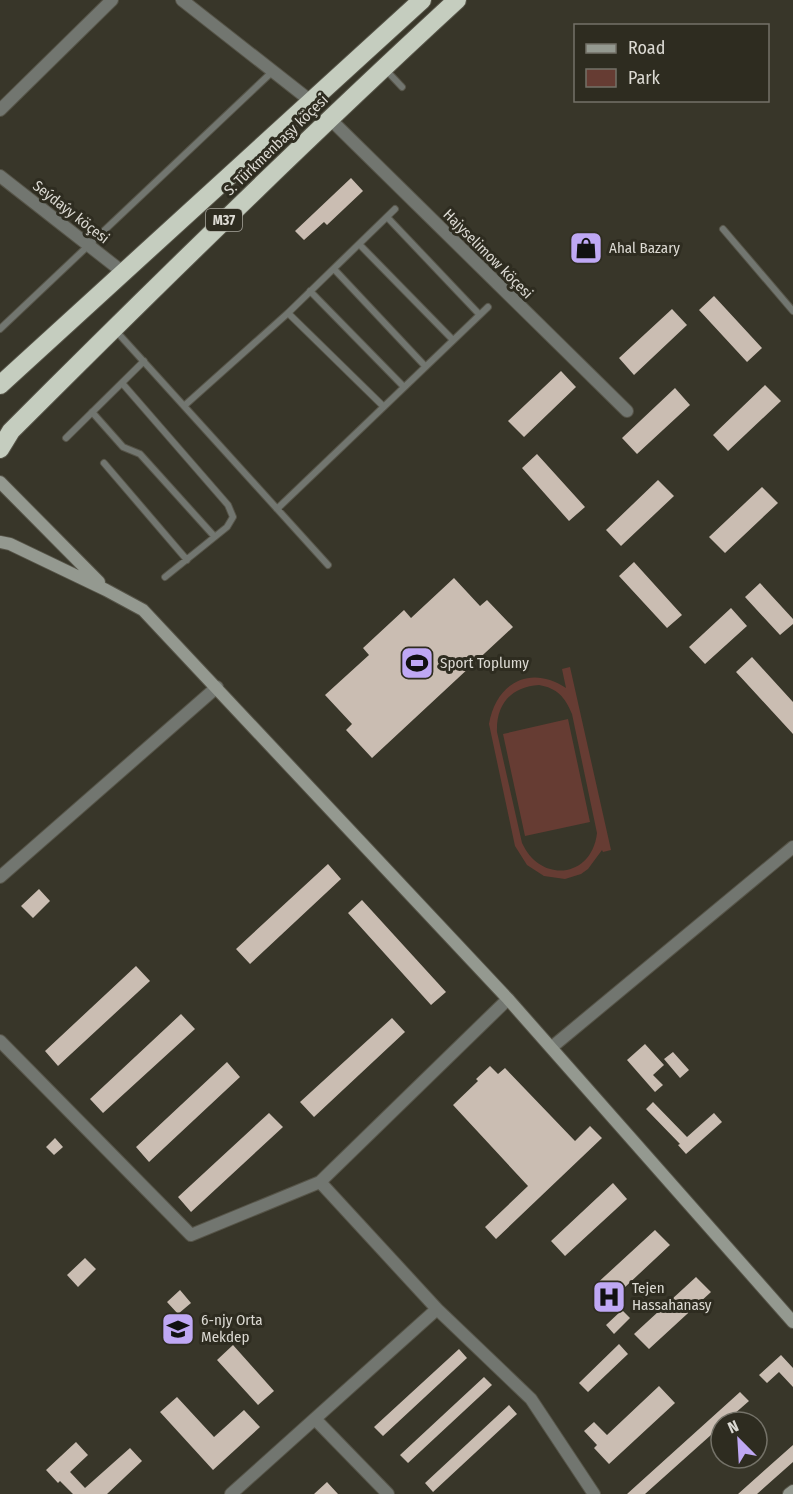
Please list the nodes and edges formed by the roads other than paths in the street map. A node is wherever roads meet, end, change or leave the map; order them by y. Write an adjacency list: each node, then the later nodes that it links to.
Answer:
1 (112, 0): 9 (street)
2 (182, 0): 6 (street)
3 (422, 0): 8 (highway, S. Türkmenbaşy köçesi / M37)
4 (457, 0): 5 (highway, S. Türkmenbaşy köçesi / M37)
5 (384, 68): 7 (lane); 10 (highway, S. Türkmenbaşy köçesi / M37)
6 (273, 71): 8 (street); 16 (lane)
7 (402, 87)
8 (312, 102): 18 (highway, S. Türkmenbaşy köçesi / M37)
9 (0, 110)
10 (329, 118): 24 (highway, S. Türkmenbaşy köçesi / M37); 34 (street, Hajyselimow köçesi)
11 (0, 176): 16 (street, Seýdaýy köçesi)
12 (395, 209): 13 (lane)
13 (387, 217): 15 (lane); 23 (lane)
14 (723, 229): 21 (lane)
15 (359, 244): 17 (lane); 26 (lane)
16 (89, 245): 18 (street, Seýdaýy köçesi); 25 (lane)
17 (334, 269): 19 (lane); 28 (lane)
18 (124, 273): 30 (highway, S. Türkmenbaşy köçesi / M37)
19 (310, 291): 22 (lane); 31 (lane)
20 (488, 307): 23 (lane)
21 (793, 311)
22 (288, 313): 32 (lane); 33 (lane)
23 (479, 315): 26 (lane)
24 (114, 328): 27 (lane); 37 (highway, S. Türkmenbaşy köçesi / M37)
25 (0, 329)
26 (453, 340): 28 (lane)
27 (144, 362): 29 (lane); 32 (lane)
28 (425, 366): 31 (lane)
29 (122, 383): 35 (lane); 41 (lane)
30 (0, 385)
31 (404, 387): 33 (lane)
32 (184, 406): 40 (lane)
33 (383, 406): 40 (lane)
34 (627, 411)
35 (92, 412): 36 (lane); 41 (lane)
36 (66, 438)
37 (0, 449)
38 (104, 464): 43 (lane)
39 (0, 482): 46 (street)
40 (277, 509): 44 (lane)
41 (214, 536): 43 (lane)
42 (0, 542): 46 (street)
43 (187, 560): 45 (lane)
44 (328, 566)
45 (165, 577)
46 (106, 590): 47 (street)
47 (217, 687): 49 (street); 50 (street)
48 (793, 847): 52 (street)
49 (0, 877)
50 (508, 999): 52 (street); 53 (street)
51 (0, 1041): 53 (street)
52 (552, 1047): 55 (street)
53 (320, 1182): 54 (street)
54 (437, 1309): 56 (street); 60 (street)
55 (793, 1322)
56 (315, 1419): 58 (street); 59 (street)
57 (793, 1491): 61 (street)
58 (231, 1494)
59 (388, 1494)
60 (594, 1494)
61 (789, 1494)

